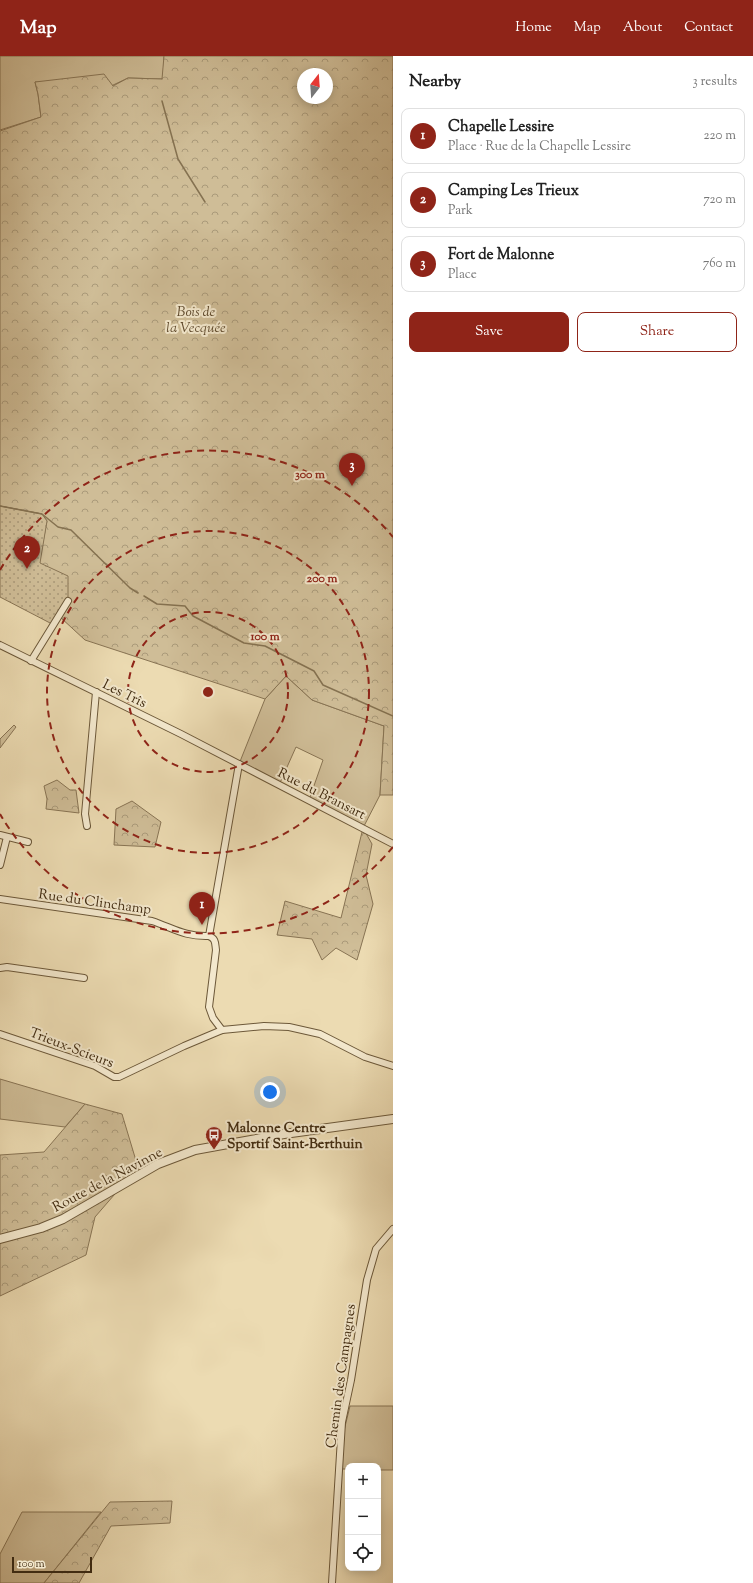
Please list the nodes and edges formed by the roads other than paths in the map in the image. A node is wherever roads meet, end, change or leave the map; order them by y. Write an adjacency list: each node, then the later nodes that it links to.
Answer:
1 (68, 600): 3 (street)
2 (0, 645): 3 (street, Les Trîs)
3 (31, 661): 4 (street, Les Trîs)
4 (96, 692): 5 (street, Les Trîs); 6 (street)
5 (239, 764): 10 (street, Rue du Bransart); 13 (street)
6 (87, 826)
7 (0, 835): 8 (street)
8 (7, 837): 9 (street); 11 (street)
9 (28, 842)
10 (393, 844)
11 (0, 865)
12 (0, 899): 13 (street, Rue du Clinchamp)
13 (209, 936): 16 (street)
14 (0, 968): 15 (street)
15 (84, 978)
16 (222, 1030): 17 (street, Trieux-Scieurs); 18 (street, Trieux-Scieurs)
17 (0, 1034)
18 (393, 1066)
19 (393, 1119): 21 (street, Route de la Navinne)
20 (393, 1229): 22 (street, Chemin des Campagnes)
21 (0, 1239)
22 (332, 1583)

